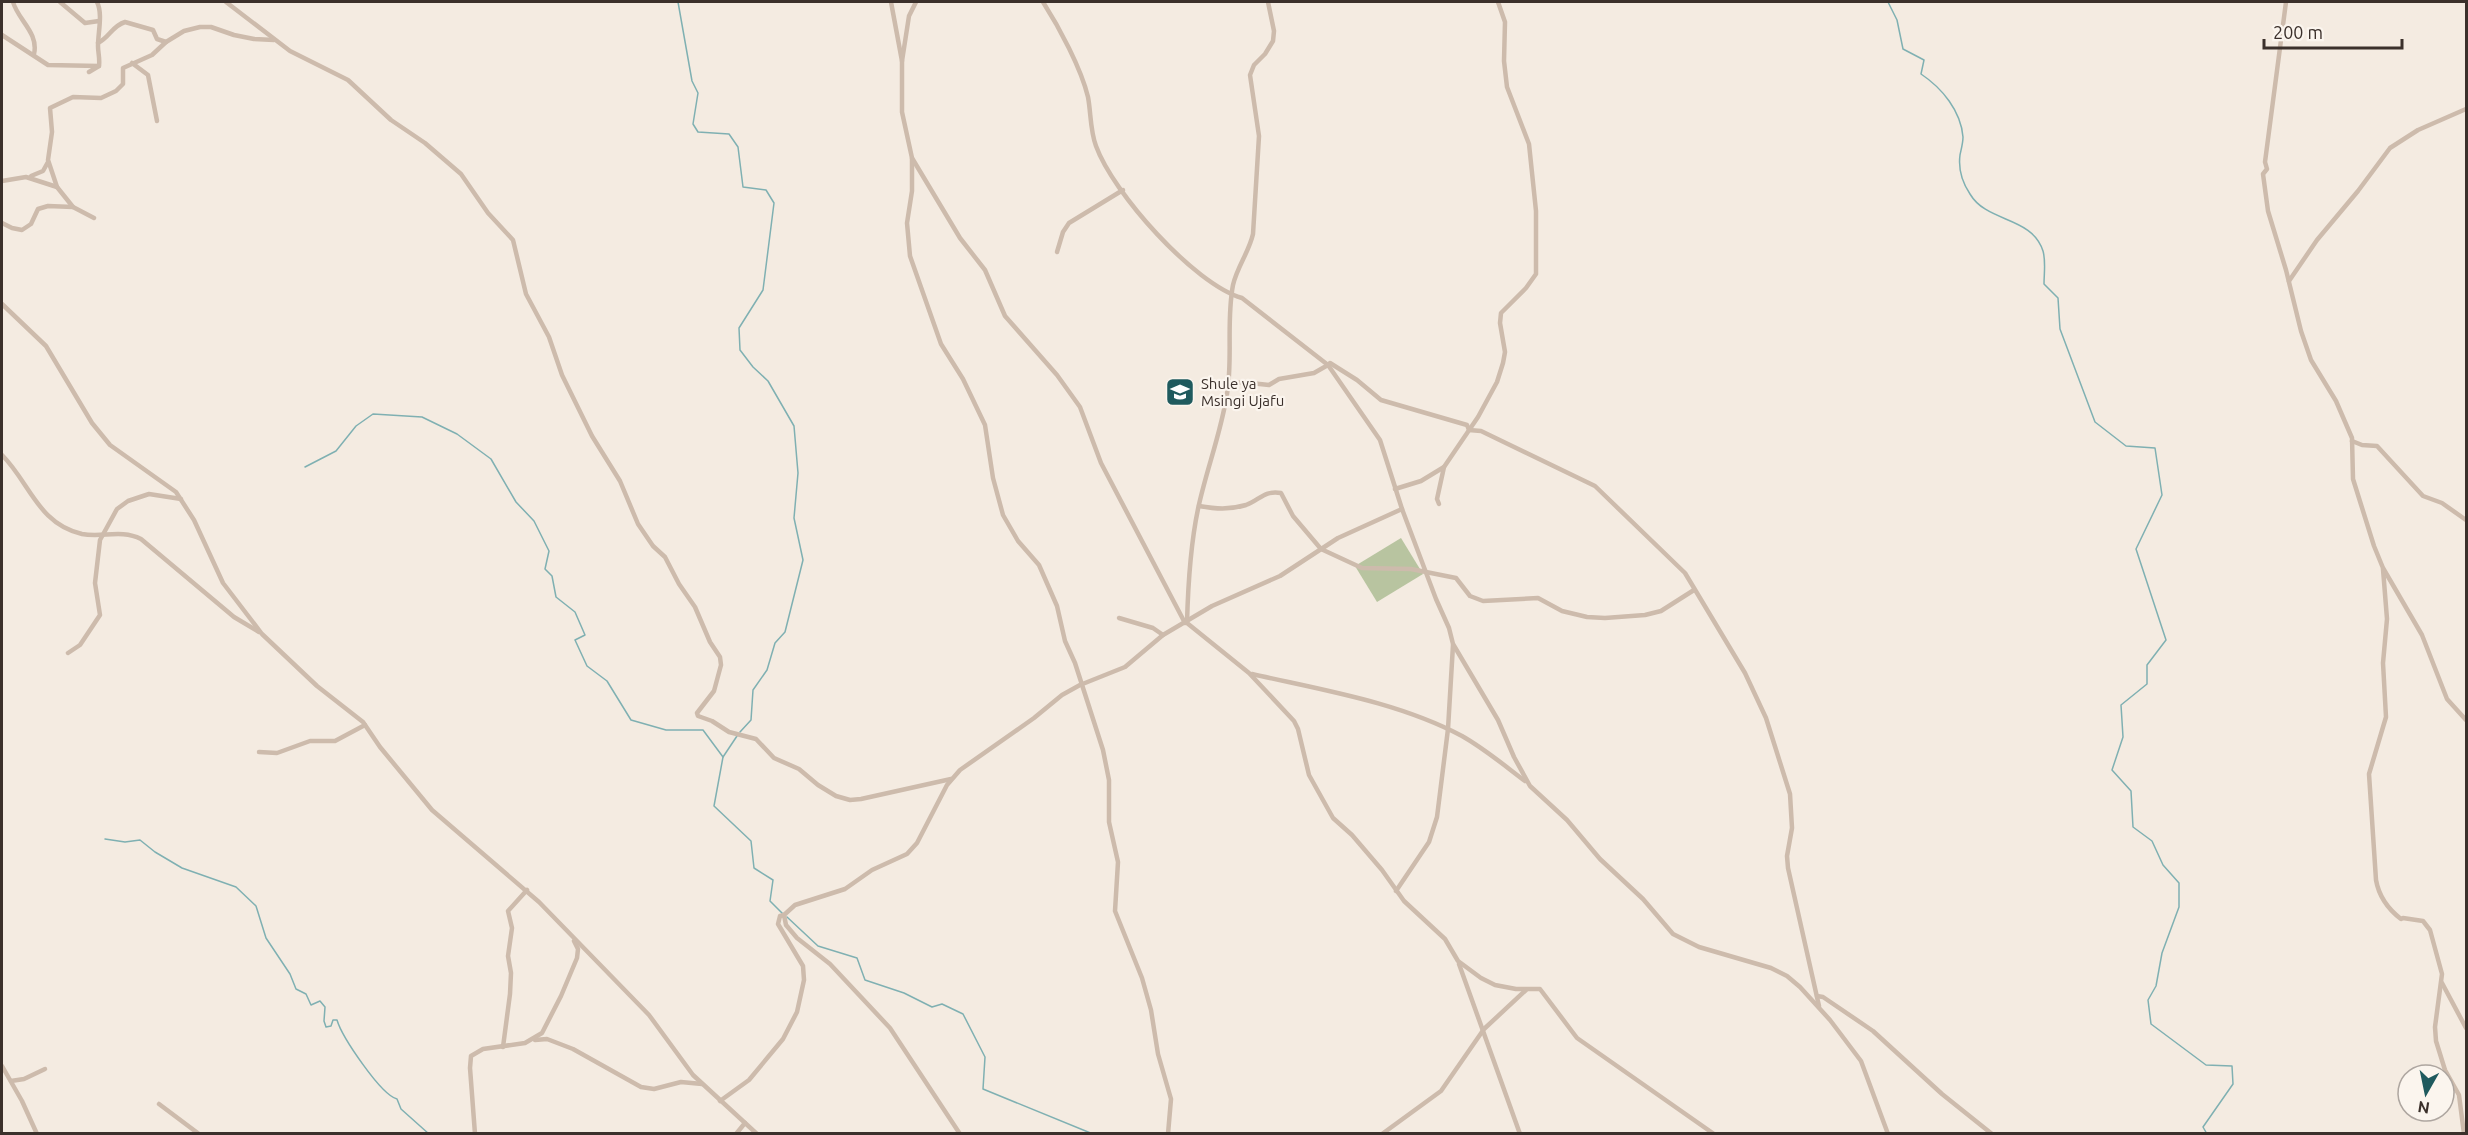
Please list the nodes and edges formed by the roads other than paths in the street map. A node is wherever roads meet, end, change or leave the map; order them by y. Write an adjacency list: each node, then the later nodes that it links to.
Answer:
1 (13, 2): 16 (street)
2 (60, 2): 11 (street)
3 (97, 2): 11 (street)
4 (226, 2): 13 (street)
5 (891, 2): 17 (street)
6 (916, 2): 17 (street)
7 (1043, 2): 28 (street)
8 (1268, 2): 34 (street)
9 (1498, 2): 39 (street)
10 (2286, 2): 33 (street)
11 (99, 21): 15 (street)
12 (2, 35): 16 (street)
13 (275, 40): 14 (street); 68 (street)
14 (166, 42): 15 (street); 18 (street)
15 (98, 43): 19 (street)
16 (34, 54): 19 (street)
17 (902, 61): 23 (street)
18 (132, 63): 22 (street); 24 (street)
19 (99, 66): 20 (street)
20 (89, 72)
21 (2466, 109): 33 (street)
22 (158, 121)
23 (912, 158): 57 (street); 63 (street)
24 (48, 162): 25 (street); 27 (street)
25 (29, 177): 26 (street); 27 (street)
26 (2, 182)
27 (57, 186): 29 (street)
28 (1122, 190): 32 (street); 34 (street)
29 (74, 207): 30 (street); 31 (street)
30 (94, 218)
31 (2, 223)
32 (1057, 252)
33 (2289, 281): 40 (street)
34 (1231, 295): 36 (street); 38 (street)
35 (2, 303): 44 (street)
36 (1319, 357): 37 (street); 39 (street)
37 (1328, 364): 38 (street); 43 (street)
38 (1228, 390): 46 (street)
39 (1469, 430): 42 (street); 55 (street)
40 (2352, 441): 48 (street); 53 (street)
41 (2, 455): 50 (street)
42 (1444, 467): 43 (street); 45 (street)
43 (1395, 489): 47 (street)
44 (181, 499): 49 (street); 58 (street)
45 (1439, 504)
46 (1199, 506): 52 (street); 57 (street)
47 (1402, 509): 52 (street); 54 (street)
48 (2466, 520)
49 (102, 534): 50 (street); 51 (street); 58 (street)
50 (91, 535): 51 (street)
51 (99, 545): 61 (street)
52 (1321, 549): 54 (street); 57 (street)
53 (2383, 568): 64 (street); 75 (street)
54 (1426, 573): 55 (street); 60 (street)
55 (1694, 590): 77 (street)
56 (1119, 618): 59 (street)
57 (1186, 623): 59 (street); 62 (street)
58 (262, 634): 65 (street)
59 (1163, 636): 63 (street)
60 (1453, 645): 66 (street); 69 (street)
61 (68, 653)
62 (1249, 673): 66 (street); 71 (street)
63 (1080, 685): 68 (street); 96 (street)
64 (2466, 720)
65 (365, 725): 67 (street); 70 (street)
66 (1448, 729): 69 (street); 71 (street)
67 (259, 752)
68 (951, 779): 72 (street)
69 (1528, 783): 78 (street)
70 (527, 890): 73 (street); 82 (street)
71 (1396, 891): 74 (street)
72 (784, 915): 87 (street); 95 (street)
73 (573, 938): 81 (street); 86 (street)
74 (1458, 961): 76 (street); 80 (street)
75 (2442, 982): 79 (street); 102 (street)
76 (1526, 990): 80 (street); 99 (street)
77 (1817, 996): 78 (street); 101 (street)
78 (1821, 1011): 100 (street)
79 (2466, 1028)
80 (1484, 1029): 97 (street); 98 (street)
81 (531, 1041): 82 (street); 86 (street)
82 (503, 1047): 92 (street)
83 (2, 1066): 85 (street)
84 (45, 1069): 85 (street)
85 (6, 1077): 90 (street)
86 (702, 1084): 87 (street)
87 (720, 1101): 89 (street)
88 (159, 1104): 91 (street)
89 (745, 1124): 93 (street); 94 (street)
90 (37, 1134)
91 (199, 1134)
92 (475, 1134)
93 (736, 1134)
94 (757, 1134)
95 (960, 1134)
96 (1168, 1134)
97 (1382, 1134)
98 (1520, 1134)
99 (1714, 1134)
100 (1888, 1134)
101 (1992, 1134)
102 (2464, 1134)

